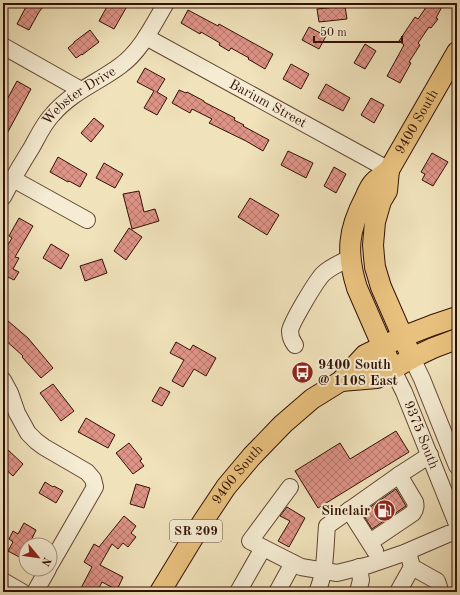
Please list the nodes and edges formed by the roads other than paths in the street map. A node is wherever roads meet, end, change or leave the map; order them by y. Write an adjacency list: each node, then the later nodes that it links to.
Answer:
1 (166, 3): 2 (street, Webster Drive)
2 (146, 37): 5 (street, Webster Drive); 6 (street, Barium Street)
3 (3, 46): 5 (street)
4 (456, 58): 6 (main road, 9400 South)
5 (81, 90): 7 (street, Webster Drive)
6 (389, 170): 10 (main road, 9400 South); 12 (main road, 9400 South)
7 (13, 179): 8 (street, Webster Drive); 9 (street)
8 (3, 197)
9 (87, 220)
10 (350, 258): 14 (street); 15 (main road, 9400 South)
11 (457, 316): 12 (main road, SR 209)
12 (402, 337): 15 (main road, SR 209); 16 (main road, 9400 South)
13 (457, 339): 16 (main road, SR 209)
14 (296, 345)
15 (383, 346): 17 (main road, 9400 South); 19 (main road, 9400 South / SR 209)
16 (412, 358): 17 (main road, SR 209); 21 (street, 9375 South)
17 (392, 368): 19 (main road, 9400 South / SR 209); 20 (street, 9375 South)
18 (3, 380): 29 (street)
19 (341, 381): 40 (main road, 9400 South / SR 209)
20 (430, 455): 22 (street); 25 (street, 9375 South)
21 (456, 460)
22 (399, 475): 24 (street); 27 (street)
23 (290, 487): 28 (street)
24 (349, 510): 27 (street); 35 (street)
25 (457, 524)
26 (457, 532): 30 (street)
27 (370, 542): 31 (street)
28 (263, 548): 32 (street); 41 (street)
29 (58, 551)
30 (408, 552): 31 (street); 34 (street)
31 (381, 561): 33 (street)
32 (293, 563): 35 (street); 42 (street)
33 (360, 567): 35 (street); 44 (street)
34 (412, 567): 45 (street); 46 (street)
35 (323, 571): 43 (street)
36 (43, 577): 39 (street)
37 (3, 582): 38 (street)
38 (22, 592)
39 (35, 592)
40 (160, 592)
41 (238, 592)
42 (277, 592)
43 (317, 592)
44 (358, 592)
45 (398, 592)
46 (438, 592)

